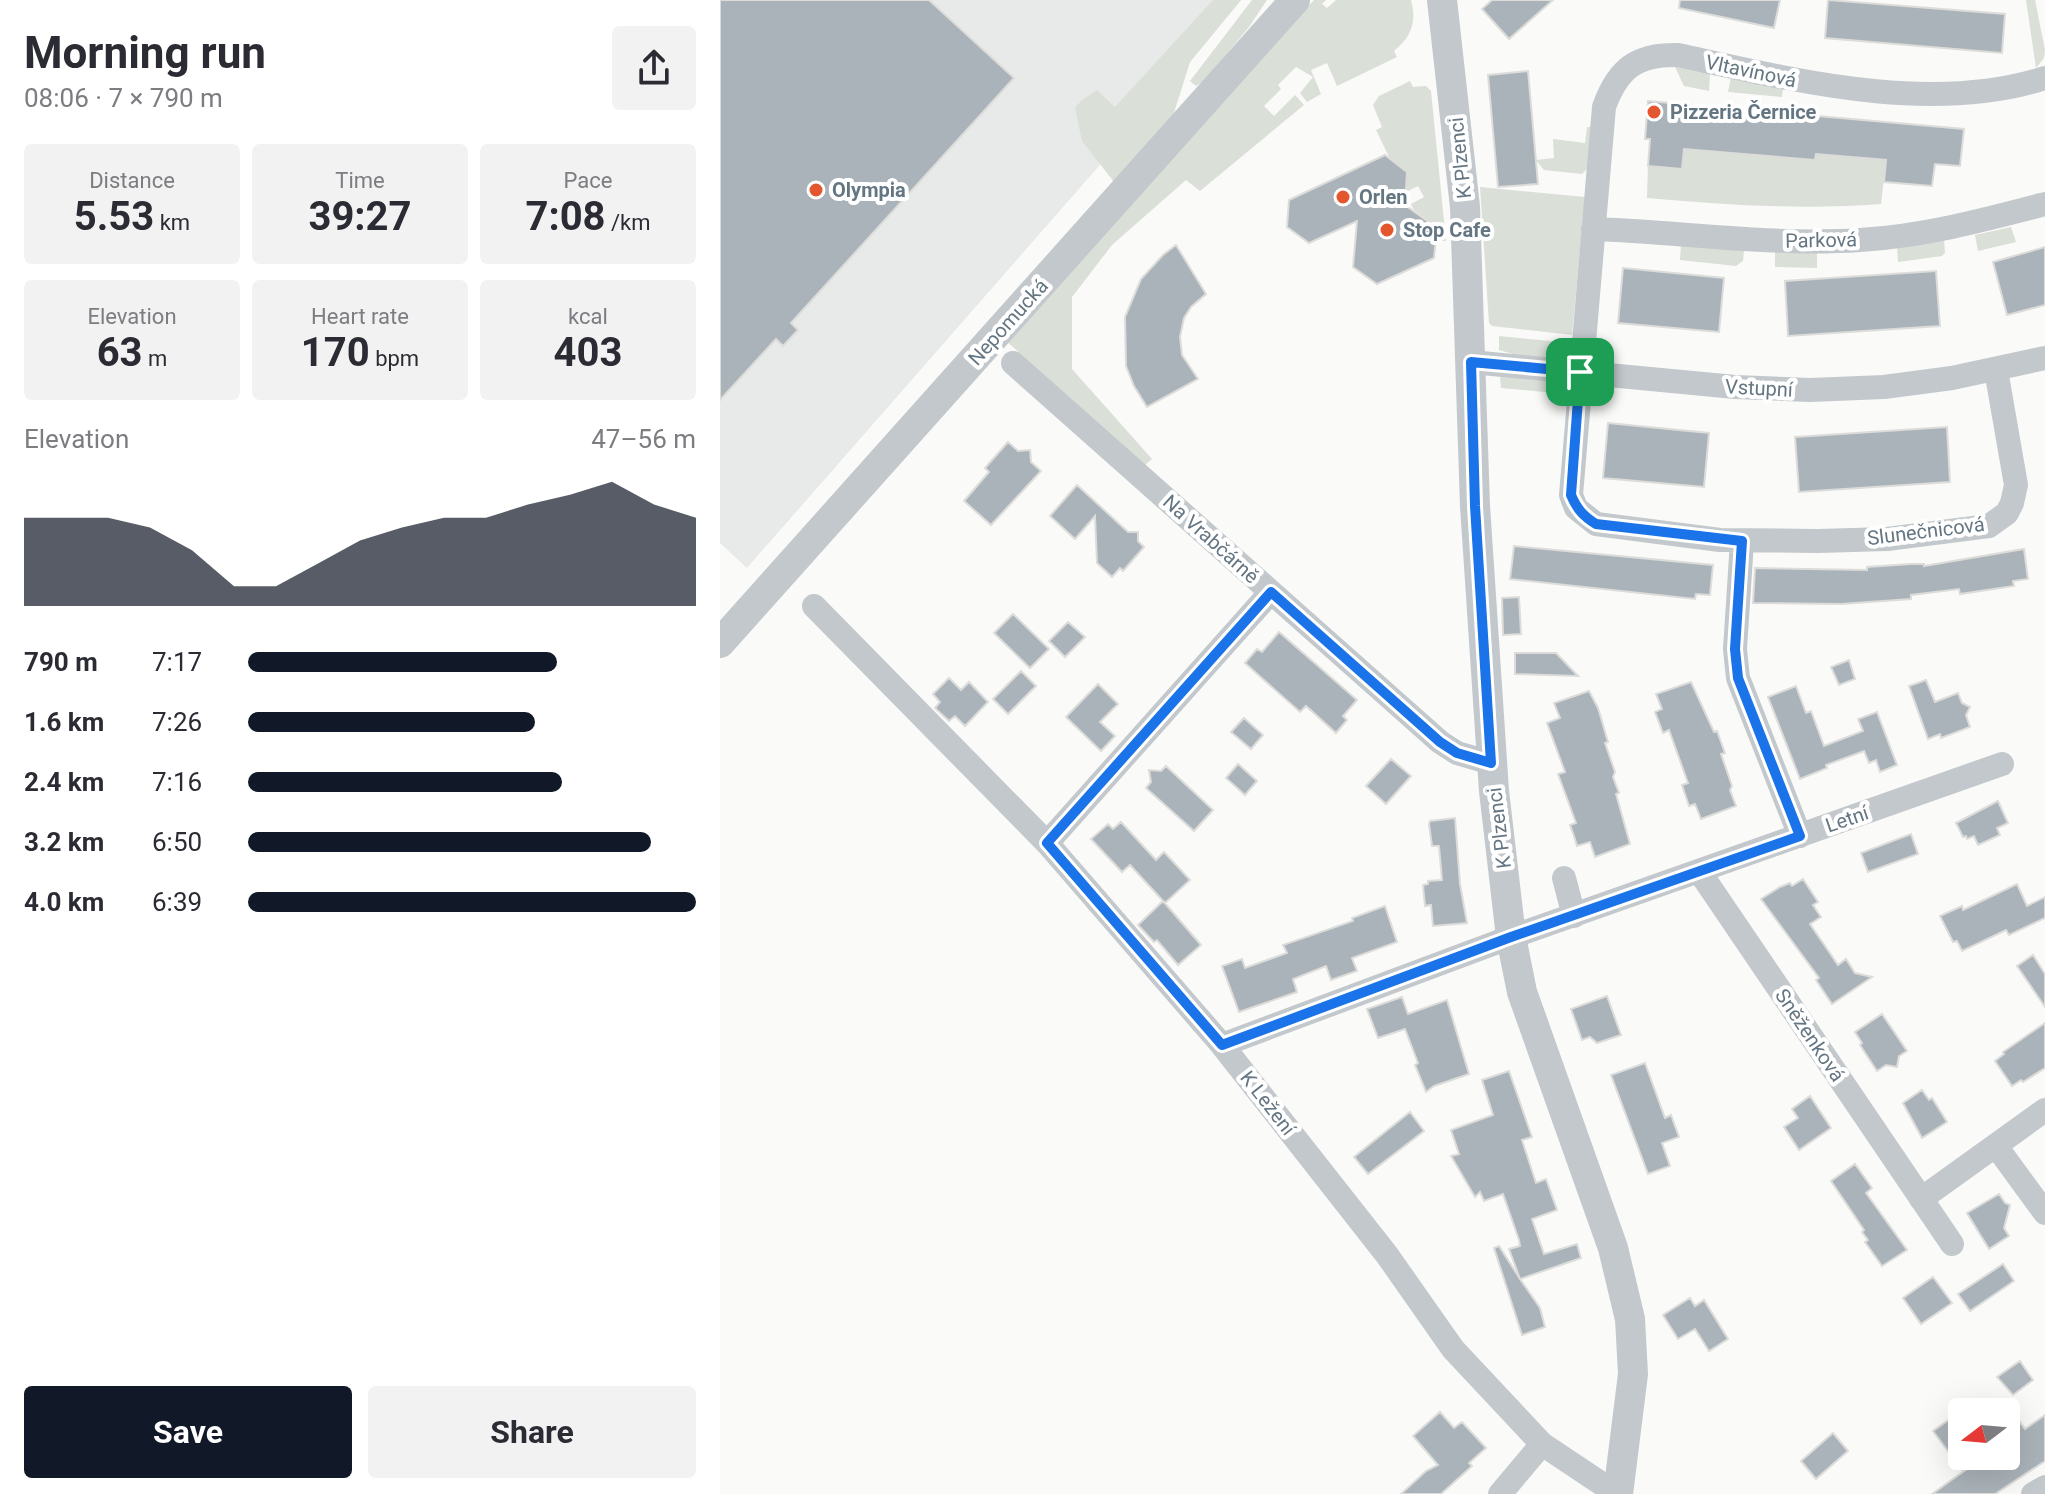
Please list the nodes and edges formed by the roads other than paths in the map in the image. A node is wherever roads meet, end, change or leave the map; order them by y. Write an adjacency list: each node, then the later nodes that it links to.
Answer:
1 (1295, 0): 14 (street, Nepomucká)
2 (1442, 0): 7 (street, K Plzenci)
3 (2045, 78): 5 (street, Vltavínová)
4 (2045, 204): 5 (street, Parková)
5 (1593, 229): 10 (street, Slunečnicová)
6 (2045, 358): 9 (street, Vstupní)
7 (1471, 362): 10 (street, Vstupní); 15 (street, K Plzenci)
8 (1013, 363): 12 (street, Na Vrabčárně)
9 (1996, 370): 10 (street, Vstupní); 11 (street, Slunečnicová)
10 (1580, 372): 11 (street, Slunečnicová)
11 (1742, 541): 17 (street)
12 (1271, 592): 15 (street, Na Vrabčárně); 18 (street)
13 (814, 606): 18 (street, K Ležení)
14 (720, 643)
15 (1491, 763): 22 (street, K Plzenci)
16 (2002, 764): 17 (street, Letní)
17 (1800, 836): 19 (street, Letní)
18 (1047, 843): 23 (street, K Ležení)
19 (1699, 871): 21 (street, Letní); 26 (street, Sněženková)
20 (1564, 878): 21 (street)
21 (1574, 916): 22 (street, Letní)
22 (1511, 937): 23 (street, Letní); 32 (street, K Plzenci)
23 (1222, 1045): 29 (street, K Ležení)
24 (2045, 1110): 25 (street)
25 (1996, 1146): 26 (street); 27 (street)
26 (1921, 1199): 28 (street, Sněženková)
27 (2045, 1213)
28 (1952, 1244)
29 (1542, 1444): 31 (street); 32 (street, K Ležení)
30 (2045, 1487): 33 (street)
31 (1500, 1494)
32 (1618, 1494)
33 (2033, 1494)

